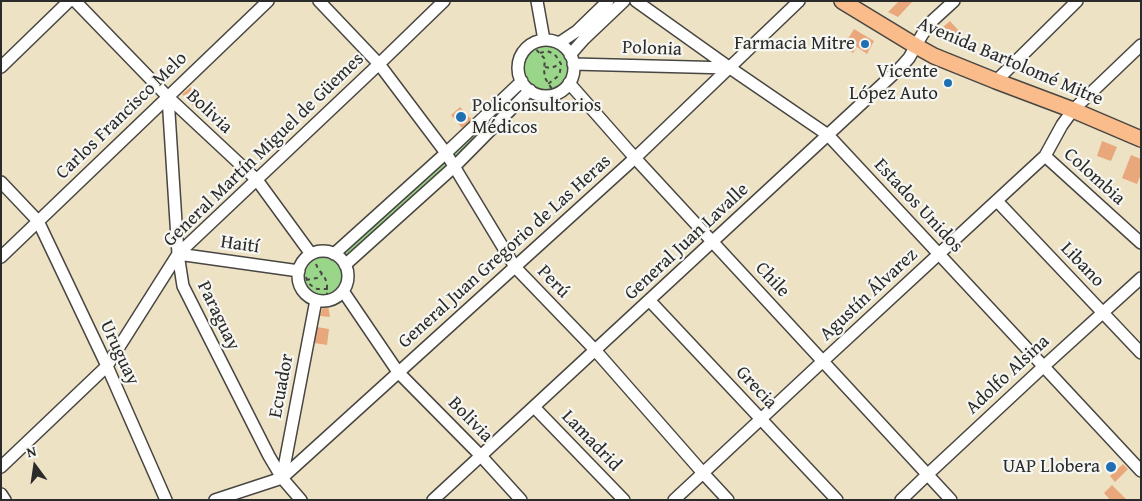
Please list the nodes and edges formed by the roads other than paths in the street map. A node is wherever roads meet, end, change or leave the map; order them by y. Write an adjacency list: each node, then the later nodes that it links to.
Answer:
1 (69, 1): 20 (street)
2 (75, 1): 26 (street, Bolivia)
3 (268, 1): 26 (street, Carlos Francisco Melo)
4 (319, 1): 19 (street, Perú)
5 (444, 1): 19 (street, General Martín Miguel de Güemes)
6 (537, 1): 14 (street)
7 (608, 1): 15 (street)
8 (624, 1): 18 (street)
9 (636, 1): 21 (street, Estados Unidos)
10 (799, 1): 21 (street, General Juan Gregorio de Las Heras)
11 (842, 1): 17 (main road, Avenida Bartolomé Mitre)
12 (954, 1): 17 (street, General Juan Lavalle)
13 (1077, 1): 23 (street)
14 (544, 40): 15 (street); 22 (street)
15 (559, 43): 18 (street)
16 (1141, 45): 27 (street, Agustín Álvarez)
17 (916, 46): 23 (main road, Avenida Bartolomé Mitre); 28 (street, General Juan Lavalle)
18 (572, 60): 21 (street, Polonia); 24 (street)
19 (379, 64): 30 (street, Perú); 34 (street, General Martín Miguel de Güemes)
20 (1, 67)
21 (730, 68): 28 (street, Estados Unidos); 32 (street, General Juan Gregorio de Las Heras)
22 (522, 81): 25 (street); 30 (street)
23 (996, 81): 27 (main road, Avenida Bartolomé Mitre)
24 (569, 83): 25 (street); 32 (street, Chile)
25 (530, 90): 33 (street)
26 (168, 98): 34 (street, Bolivia); 37 (street, Carlos Francisco Melo); 40 (street, Paraguay)
27 (1072, 110): 29 (main road, Avenida Bartolomé Mitre); 31 (street, Agustín Álvarez)
28 (828, 135): 38 (street, General Juan Lavalle); 43 (street, Estados Unidos)
29 (1141, 139)
30 (446, 153): 33 (street, Perú); 42 (street)
31 (1045, 156): 36 (street, Agustín Álvarez); 39 (street, Colombia)
32 (635, 158): 38 (street, Chile); 46 (street, General Juan Gregorio de Las Heras)
33 (455, 166): 45 (street); 46 (street, Perú)
34 (257, 180): 40 (street, General Martín Miguel de Güemes); 41 (street, Bolivia)
35 (1, 182): 37 (street, Uruguay)
36 (997, 201): 43 (street, Agustín Álvarez); 52 (street, Libano)
37 (38, 221): 44 (street, Carlos Francisco Melo); 56 (street, Uruguay)
38 (712, 242): 51 (street, General Juan Lavalle); 55 (street, Chile)
39 (1141, 243)
40 (178, 254): 47 (street, Haití); 56 (street, General Martín Miguel de Güemes); 66 (street, Paraguay)
41 (311, 254): 42 (street); 47 (street)
42 (334, 254): 45 (street)
43 (939, 254): 55 (street, Agustín Álvarez); 57 (street, Estados Unidos)
44 (1, 257)
45 (345, 265): 49 (street)
46 (515, 267): 53 (street, Perú); 58 (street, General Juan Gregorio de Las Heras)
47 (302, 276): 50 (street)
48 (1141, 278): 52 (street, Adolfo Alsina)
49 (343, 291): 50 (street); 58 (street, Bolivia)
50 (324, 296): 66 (street, Ecuador)
51 (649, 300): 53 (street, General Juan Lavalle); 60 (street, Grecia)
52 (1102, 312): 54 (street, Libano); 57 (street, Adolfo Alsina)
53 (595, 350): 59 (street, General Juan Lavalle); 64 (street, Perú)
54 (1141, 353)
55 (823, 361): 60 (street, Agustín Álvarez); 65 (street, Chile)
56 (107, 366): 62 (street, General Martín Miguel de Güemes); 69 (street, Uruguay)
57 (1043, 367): 63 (street, Estados Unidos); 65 (street, Adolfo Alsina)
58 (398, 372): 61 (street, Bolivia); 66 (street, General Juan Gregorio de Las Heras)
59 (534, 406): 61 (street, General Juan Lavalle); 74 (street, Lamadrid)
60 (761, 419): 64 (street, Agustín Álvarez); 77 (street, Grecia)
61 (481, 456): 72 (street, General Juan Lavalle); 73 (street, Bolivia)
62 (1, 467)
63 (1141, 471)
64 (703, 473): 75 (street, Agustín Álvarez); 76 (street, Perú)
65 (928, 474): 78 (street, Adolfo Alsina); 79 (street, Chile)
66 (282, 478): 70 (street, General Juan Gregorio de Las Heras); 71 (street, Paraguay)
67 (1, 494): 68 (street)
68 (4, 500)
69 (166, 500)
70 (215, 500)
71 (301, 500)
72 (433, 500)
73 (521, 500)
74 (624, 500)
75 (674, 500)
76 (728, 500)
77 (837, 500)
78 (901, 500)
79 (951, 500)

